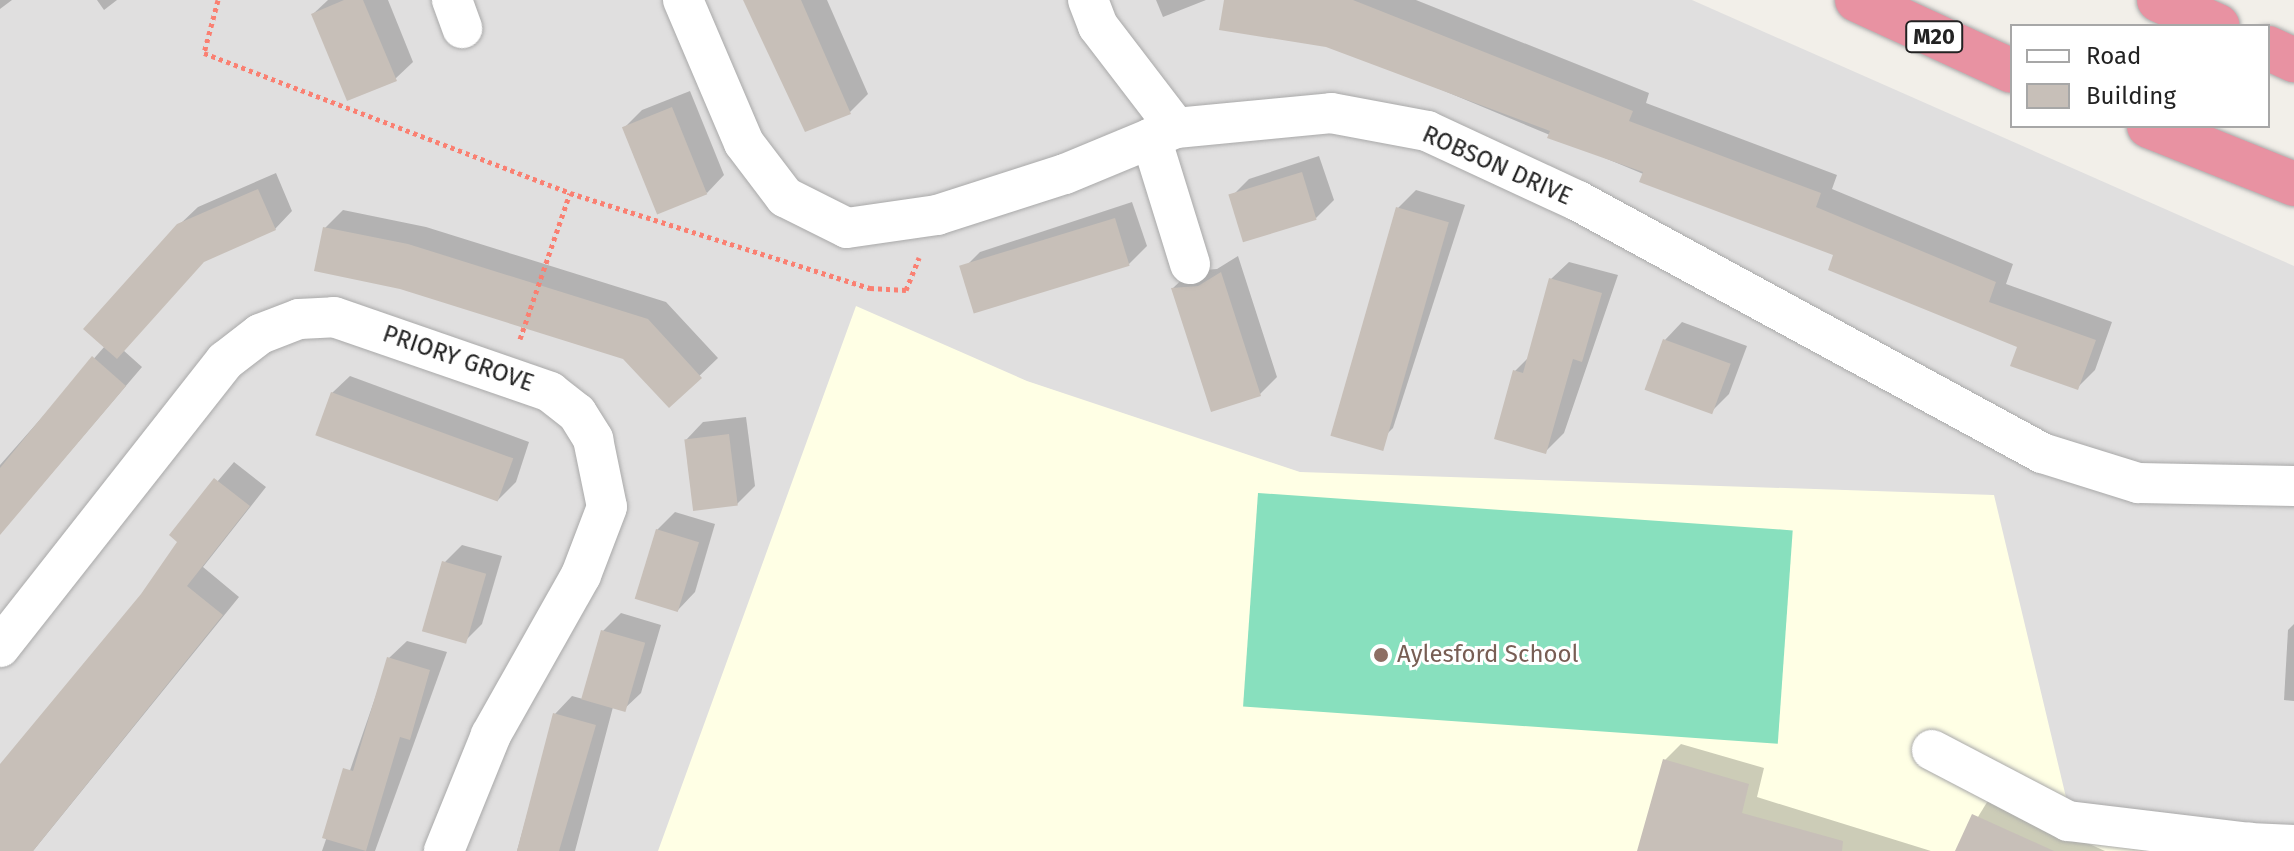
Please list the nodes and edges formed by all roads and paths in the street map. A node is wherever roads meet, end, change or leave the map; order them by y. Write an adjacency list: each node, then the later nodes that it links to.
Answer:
1 (218, 0): 13 (path)
2 (683, 0): 14 (street, ROBSON DRIVE)
3 (1088, 0): 11 (street)
4 (1857, 0): 9 (highway, M20)
5 (2159, 0): 6 (highway)
6 (2213, 24)
7 (2270, 49): 8 (highway)
8 (2294, 60)
9 (2010, 70)
10 (2154, 128): 12 (highway)
11 (1164, 133): 14 (street, ROBSON DRIVE); 15 (street); 17 (street, ROBSON DRIVE)
12 (2294, 184)
13 (570, 193): 14 (path); 16 (path)
14 (937, 215)
15 (1190, 264)
16 (506, 378): 18 (street, PRIORY GROVE); 22 (street, PRIORY GROVE)
17 (2294, 486)
18 (0, 647)
19 (1932, 750): 21 (street)
20 (2294, 845): 21 (street)
21 (2248, 847)
22 (444, 851)

